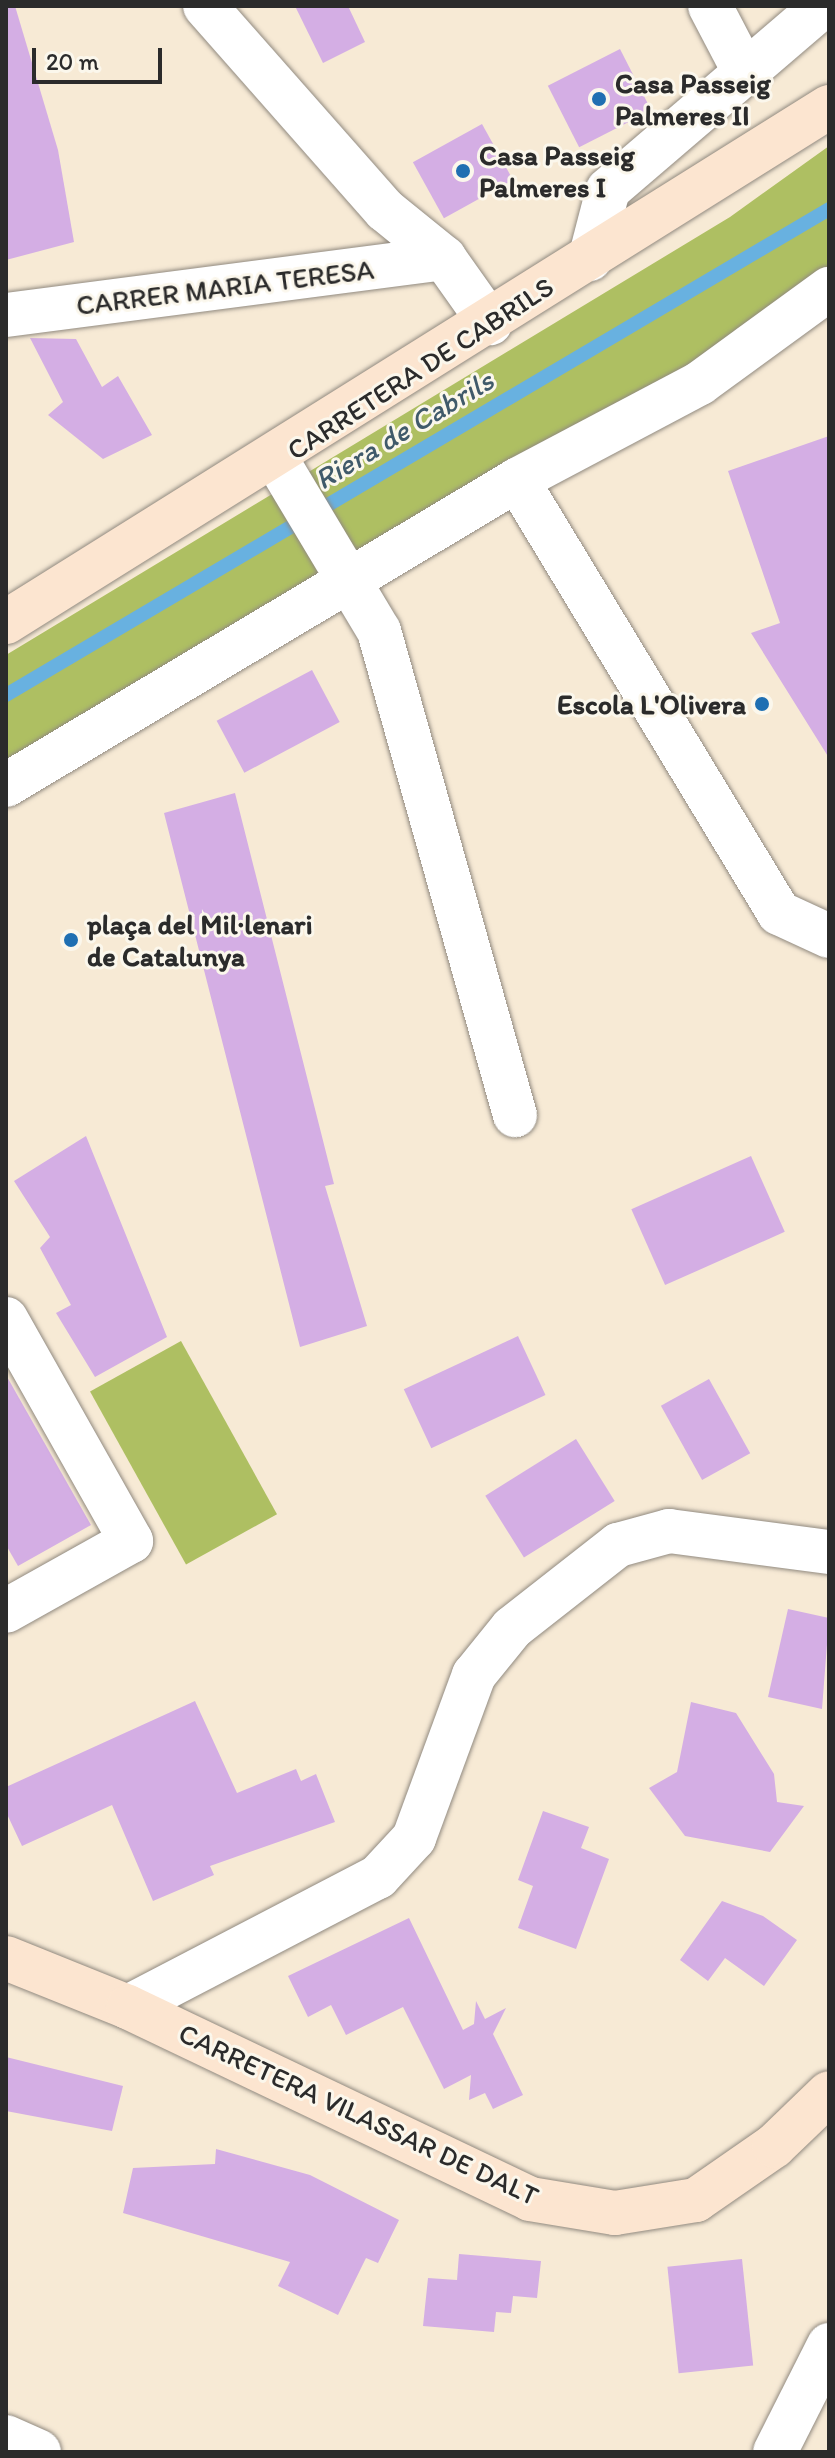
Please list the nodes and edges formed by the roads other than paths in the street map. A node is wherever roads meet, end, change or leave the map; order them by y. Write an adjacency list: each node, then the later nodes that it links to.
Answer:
1 (205, 6): 6 (street)
2 (710, 6): 4 (street)
3 (823, 6): 4 (street)
4 (743, 69): 7 (street)
5 (829, 107): 7 (street, CARRETERA DE CABRILS)
6 (444, 258): 9 (street, CARRER MARIA TERESA); 10 (street)
7 (590, 259): 10 (street, CARRETERA DE CABRILS)
8 (829, 289): 12 (street)
9 (6, 315)
10 (490, 323): 11 (street, CARRETERA DE CABRILS)
11 (283, 470): 13 (street); 14 (street, CARRETERA DE CABRILS)
12 (517, 480): 13 (street); 16 (street)
13 (343, 574): 15 (street); 17 (street)
14 (6, 622)
15 (6, 785)
16 (829, 936)
17 (515, 1115)
18 (6, 1319): 20 (street)
19 (829, 1552): 22 (street)
20 (6, 1611)
21 (6, 1958): 22 (street, CARRETERA VILASSAR DE DALT)
22 (128, 2007): 23 (street, CARRETERA VILASSAR DE DALT)
23 (829, 2093)
24 (829, 2345): 27 (street)
25 (6, 2437): 26 (street)
26 (39, 2452)
27 (775, 2452)

